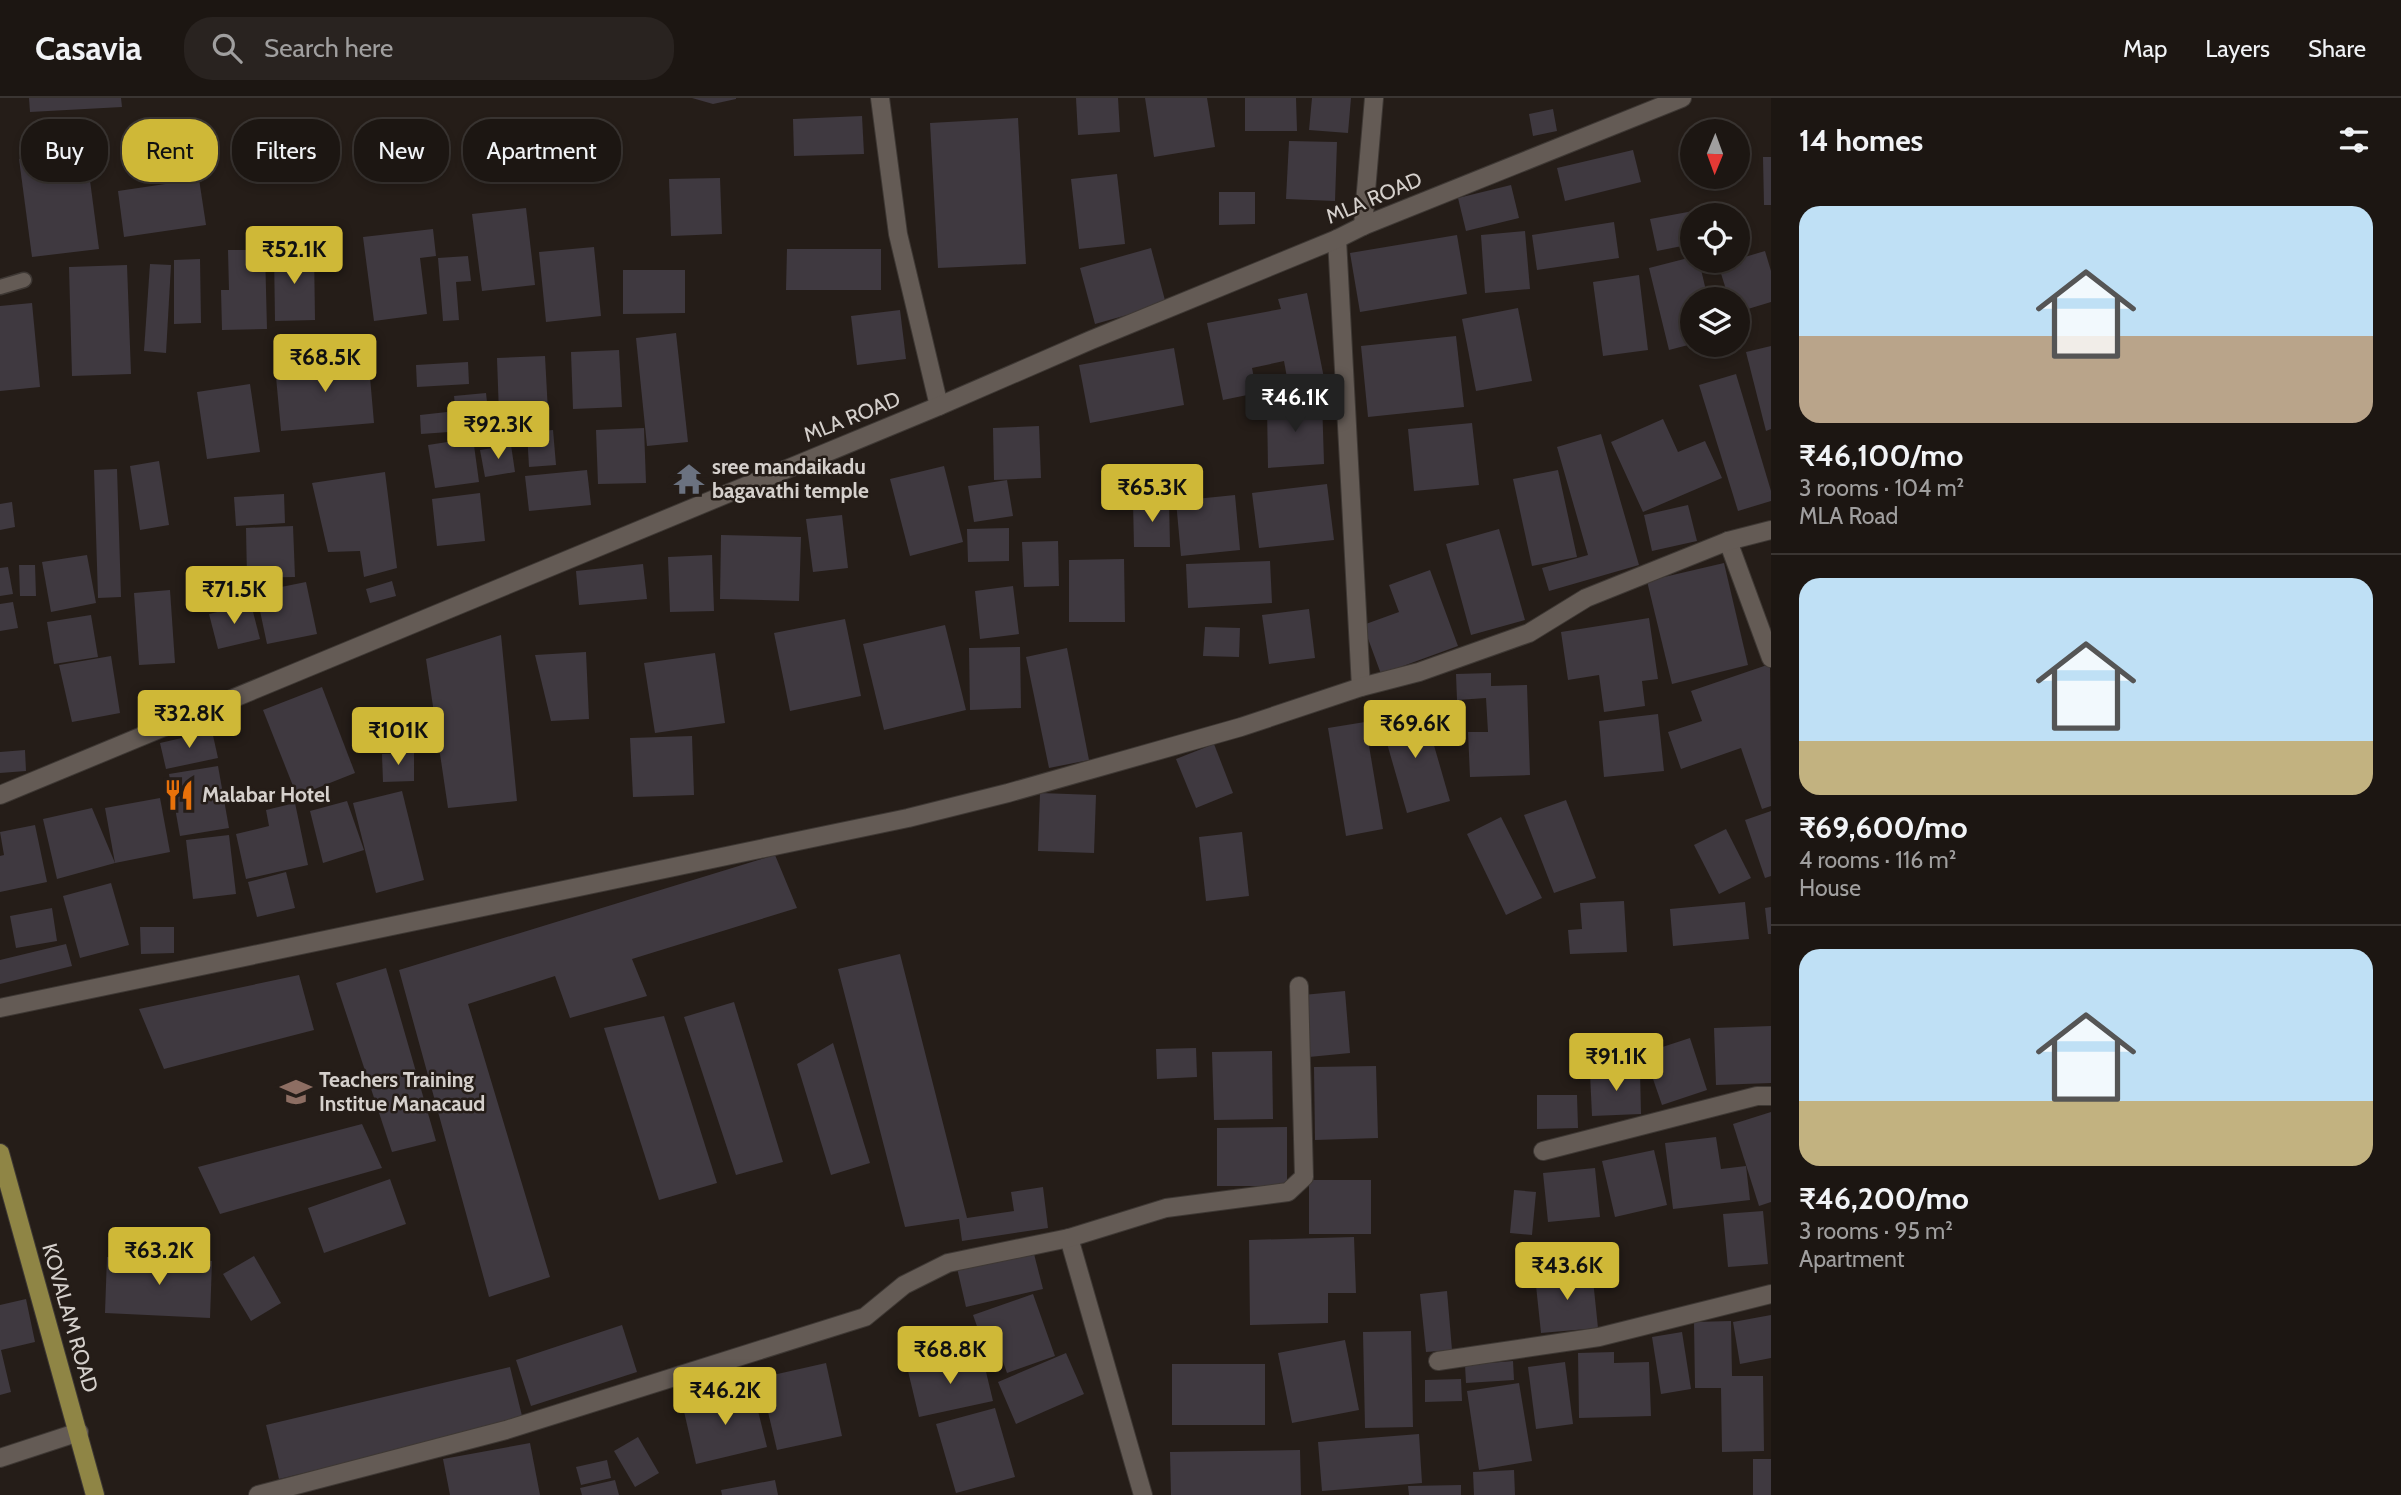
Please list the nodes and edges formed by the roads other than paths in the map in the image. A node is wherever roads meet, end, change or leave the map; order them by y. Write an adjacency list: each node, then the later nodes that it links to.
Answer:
1 (880, 98): 8 (street)
2 (1374, 98): 4 (street)
3 (1682, 98): 4 (street, MLA ROAD)
4 (1363, 226): 5 (street, MLA ROAD)
5 (1337, 239): 8 (street, MLA ROAD); 12 (street)
6 (24, 280): 7 (lane)
7 (0, 287)
8 (939, 406): 13 (street, MLA ROAD)
9 (1771, 530): 10 (street)
10 (1728, 541): 11 (street); 12 (street)
11 (1771, 658)
12 (1361, 687): 15 (street)
13 (0, 795)
14 (1299, 986): 19 (street)
15 (0, 1008)
16 (1771, 1096): 17 (street)
17 (1543, 1150)
18 (0, 1153): 22 (main road, KOVALAM ROAD)
19 (1069, 1238): 25 (street); 26 (street)
20 (1771, 1294): 21 (street)
21 (1438, 1361)
22 (79, 1432): 23 (street); 24 (main road, KOVALAM ROAD)
23 (0, 1458)
24 (95, 1495)
25 (258, 1495)
26 (1143, 1495)

